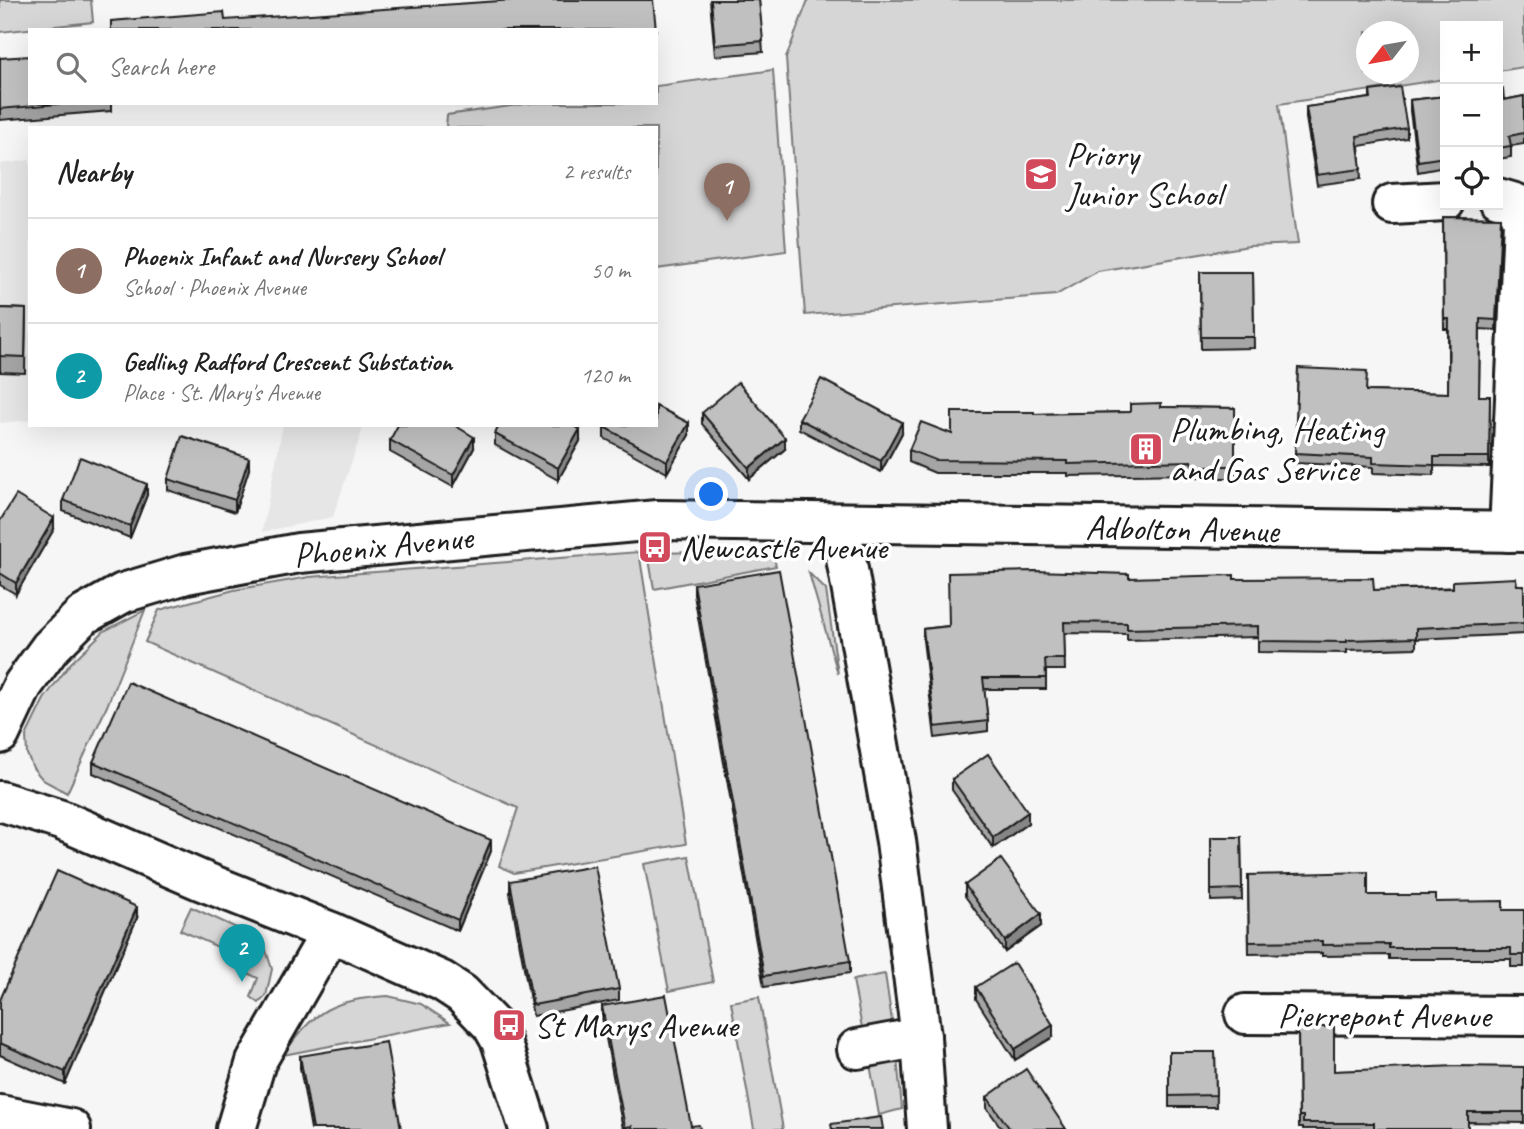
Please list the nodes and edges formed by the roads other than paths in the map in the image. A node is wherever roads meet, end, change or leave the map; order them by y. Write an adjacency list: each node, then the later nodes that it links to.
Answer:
1 (1503, 199): 5 (street)
2 (1440, 201): 3 (street)
3 (1392, 204)
4 (840, 524): 5 (street, Adbolton Avenue); 6 (street, Phoenix Avenue); 11 (street)
5 (1516, 532)
6 (0, 734)
7 (0, 801): 8 (street)
8 (331, 932): 15 (street); 16 (street)
9 (1245, 1014): 10 (street, Pierrepont Avenue)
10 (1524, 1016)
11 (921, 1037): 12 (street); 17 (street)
12 (857, 1049)
13 (0, 1115): 14 (street)
14 (71, 1129)
15 (236, 1129)
16 (528, 1129)
17 (927, 1129)

